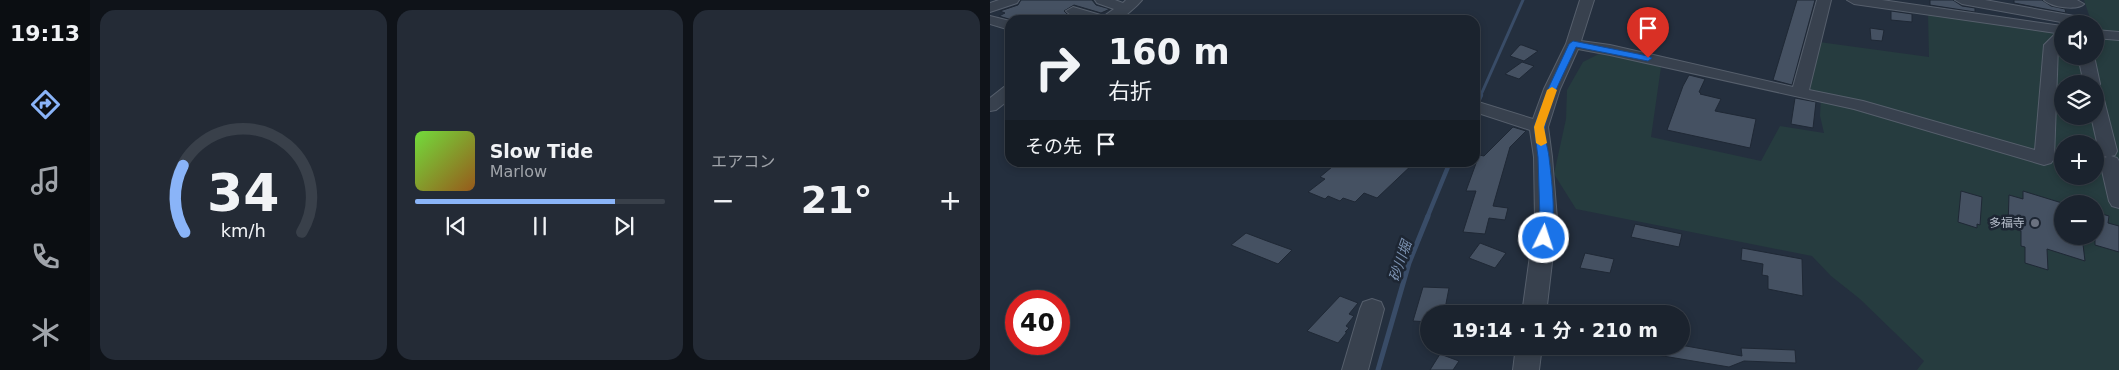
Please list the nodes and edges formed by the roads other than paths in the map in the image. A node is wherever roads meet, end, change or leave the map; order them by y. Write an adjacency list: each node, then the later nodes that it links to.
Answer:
1 (1012, 0): 10 (street)
2 (1102, 0): 9 (street)
3 (1587, 0): 22 (street)
4 (1824, 0): 23 (street)
5 (1854, 0): 18 (street)
6 (1962, 0): 15 (street)
7 (2051, 0): 8 (street)
8 (2077, 2): 14 (street)
9 (1130, 4): 13 (street)
10 (990, 8)
11 (1073, 11): 12 (street)
12 (1085, 15)
13 (1115, 15)
14 (2079, 15)
15 (2054, 17)
16 (990, 20): 17 (street)
17 (1005, 24)
18 (2054, 29)
19 (2104, 35): 20 (street)
20 (2119, 36)
21 (2054, 43): 23 (street)
22 (1573, 44): 23 (street); 28 (street)
23 (1800, 93)
24 (1005, 95): 25 (street)
25 (990, 106)
26 (1480, 107): 28 (street)
27 (2102, 125): 29 (street)
28 (1539, 127): 30 (street)
29 (2119, 201)
30 (1535, 305)
31 (1372, 310): 33 (street)
32 (1528, 355): 34 (street)
33 (1355, 370)
34 (1526, 370)

